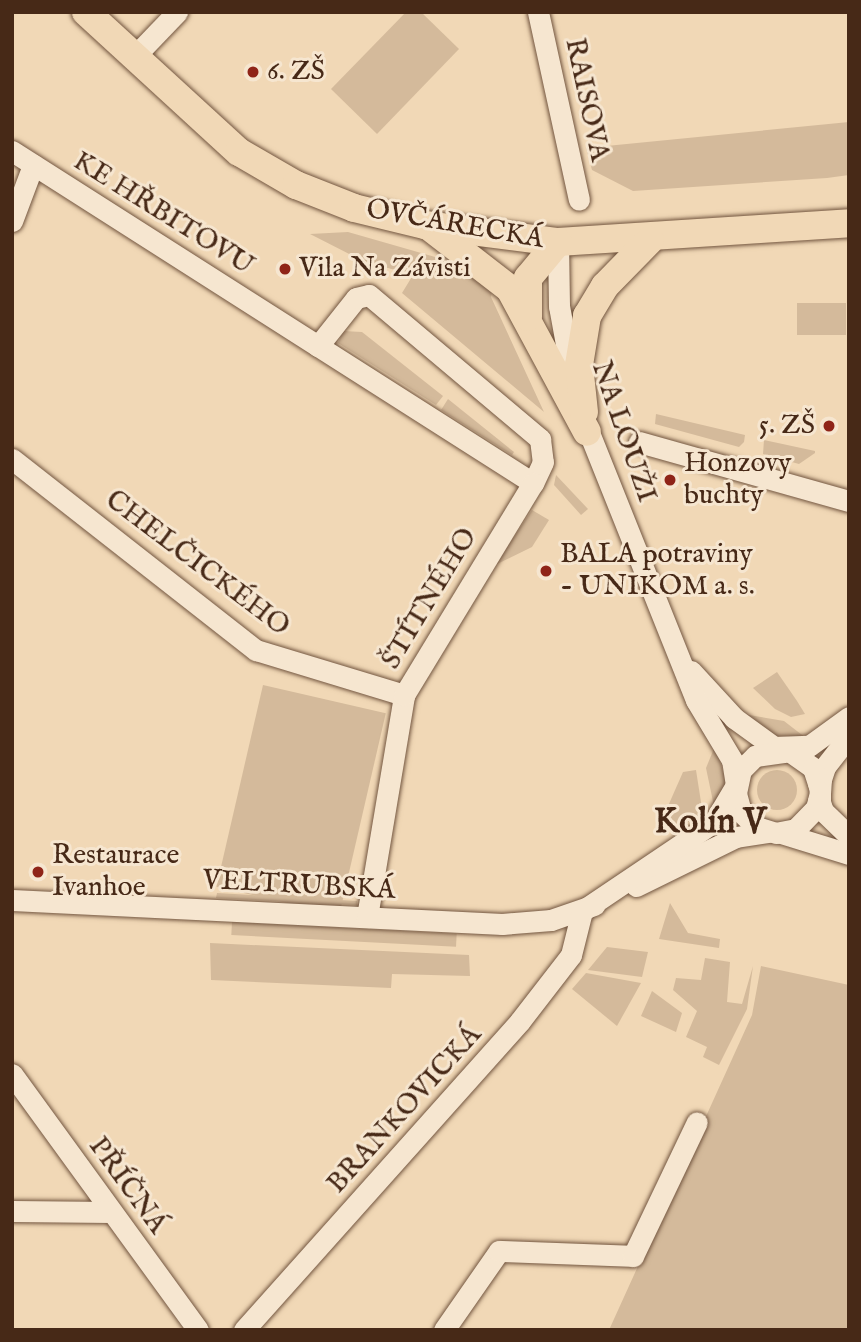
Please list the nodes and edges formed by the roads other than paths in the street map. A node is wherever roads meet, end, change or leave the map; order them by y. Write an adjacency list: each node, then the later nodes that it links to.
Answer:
1 (86, 12): 4 (main road, OVČÁRECKÁ)
2 (177, 12): 4 (street)
3 (538, 12): 7 (street, RAISOVA)
4 (133, 58): 10 (main road, OVČÁRECKÁ)
5 (12, 151): 6 (street, KE HŘBITOVU)
6 (33, 165): 8 (street); 14 (street, KE HŘBITOVU)
7 (579, 200)
8 (12, 221)
9 (849, 222): 11 (main road, OVČÁRECKÁ)
10 (425, 225): 12 (main road, OVČÁRECKÁ); 13 (main road)
11 (650, 240): 12 (main road, OVČÁRECKÁ); 15 (main road)
12 (558, 242): 13 (main road); 15 (street, NA LOUŽI)
13 (531, 326): 15 (main road)
14 (318, 346): 18 (street, KE HŘBITOVU); 18 (street, ŠTÍTNÉHO)
15 (587, 432): 20 (street, NA LOUŽI)
16 (639, 442): 19 (street)
17 (12, 458): 21 (street, CHELČICKÉHO)
18 (533, 483): 21 (street, ŠTÍTNÉHO)
19 (849, 501)
20 (679, 651): 24 (street); 25 (street, NA LOUŽI)
21 (404, 695): 32 (street, ŠTÍTNÉHO)
22 (849, 717): 24 (street)
23 (849, 736): 26 (street)
24 (782, 749): 25 (street); 26 (street)
25 (736, 785): 27 (street); 31 (street)
26 (820, 792): 27 (street); 28 (street)
27 (773, 833): 29 (street); 31 (street)
28 (849, 836)
29 (849, 854)
30 (12, 900): 32 (street, VELTRUBSKÁ)
31 (582, 911): 32 (street, VELTRUBSKÁ); 37 (street, BRANKOVICKÁ)
32 (367, 917)
33 (12, 1074): 36 (street, PŘÍČNÁ)
34 (697, 1122): 39 (street)
35 (12, 1211): 36 (street)
36 (111, 1212): 38 (street, PŘÍČNÁ)
37 (246, 1329)
38 (198, 1330)
39 (444, 1330)

